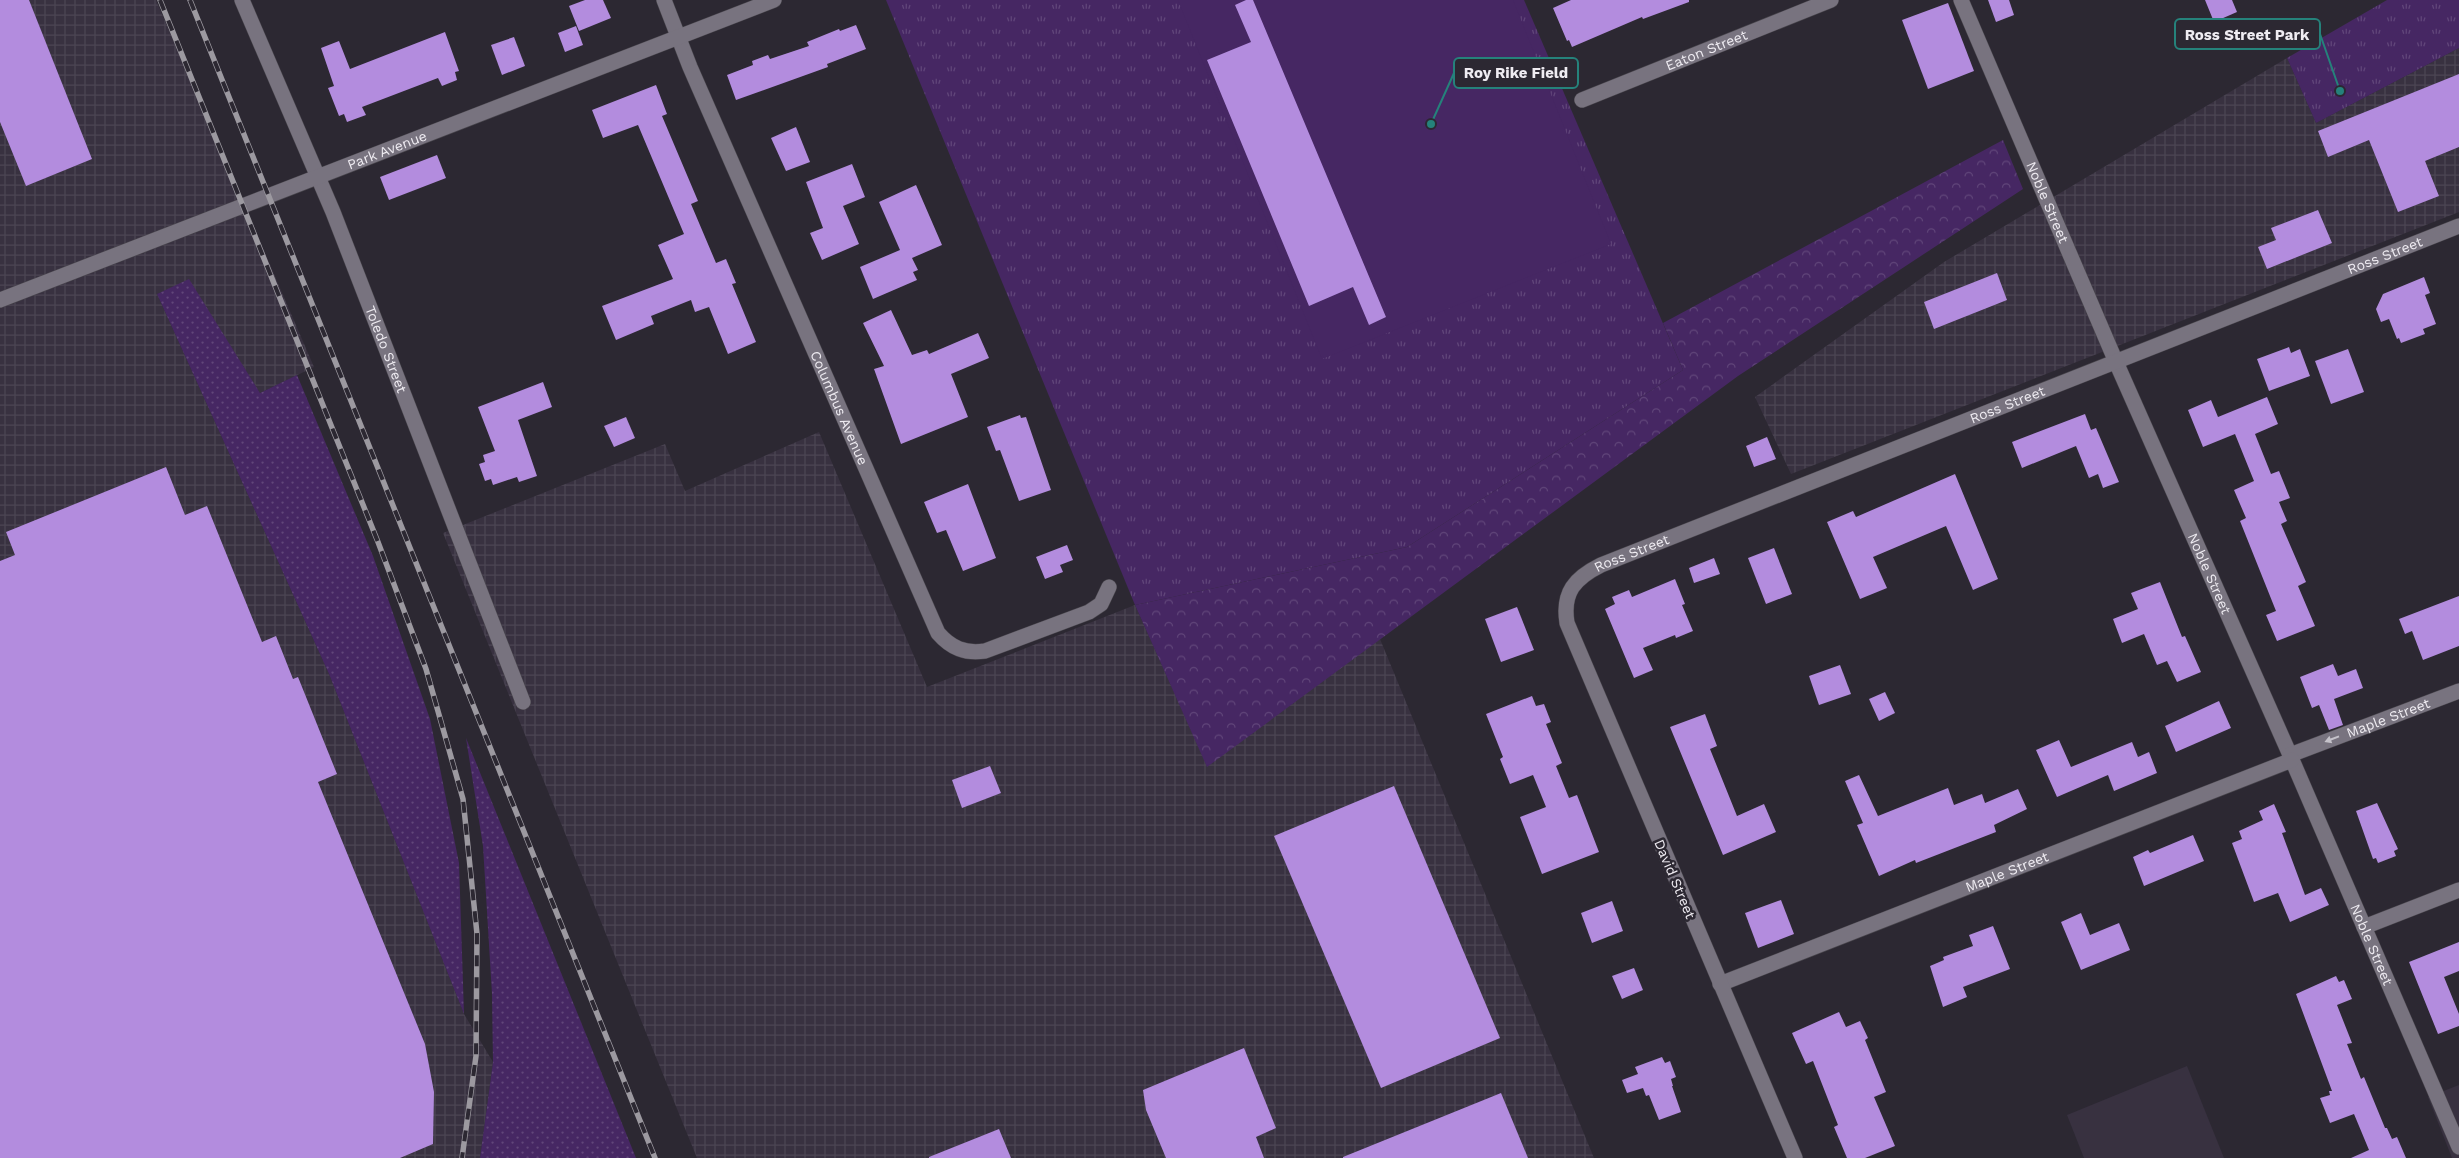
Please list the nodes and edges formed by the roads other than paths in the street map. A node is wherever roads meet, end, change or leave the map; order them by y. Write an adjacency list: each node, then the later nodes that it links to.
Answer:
1 (242, 0): 8 (street, Toledo Street)
2 (664, 0): 6 (street, Columbus Avenue)
3 (774, 0): 6 (street, Park Avenue)
4 (1831, 0): 7 (street, Eaton Street)
5 (1961, 0): 11 (street, Noble Street)
6 (680, 36): 8 (street, Park Avenue); 12 (street, Columbus Avenue)
7 (1582, 100)
8 (318, 175): 10 (street, Park Avenue); 15 (street, Toledo Street)
9 (2459, 226): 11 (street, Ross Street)
10 (0, 300)
11 (2116, 362): 13 (street, Ross Street); 16 (street, Noble Street)
12 (1110, 587)
13 (1568, 597): 19 (street, David Street)
14 (2459, 691): 16 (street, Maple Street, one-way to 16)
15 (523, 702)
16 (2291, 758): 18 (street, Noble Street); 19 (street, Maple Street)
17 (2459, 890): 18 (street)
18 (2364, 927): 20 (street, Noble Street)
19 (1720, 984): 21 (street, David Street)
20 (2459, 1147)
21 (1795, 1158)

